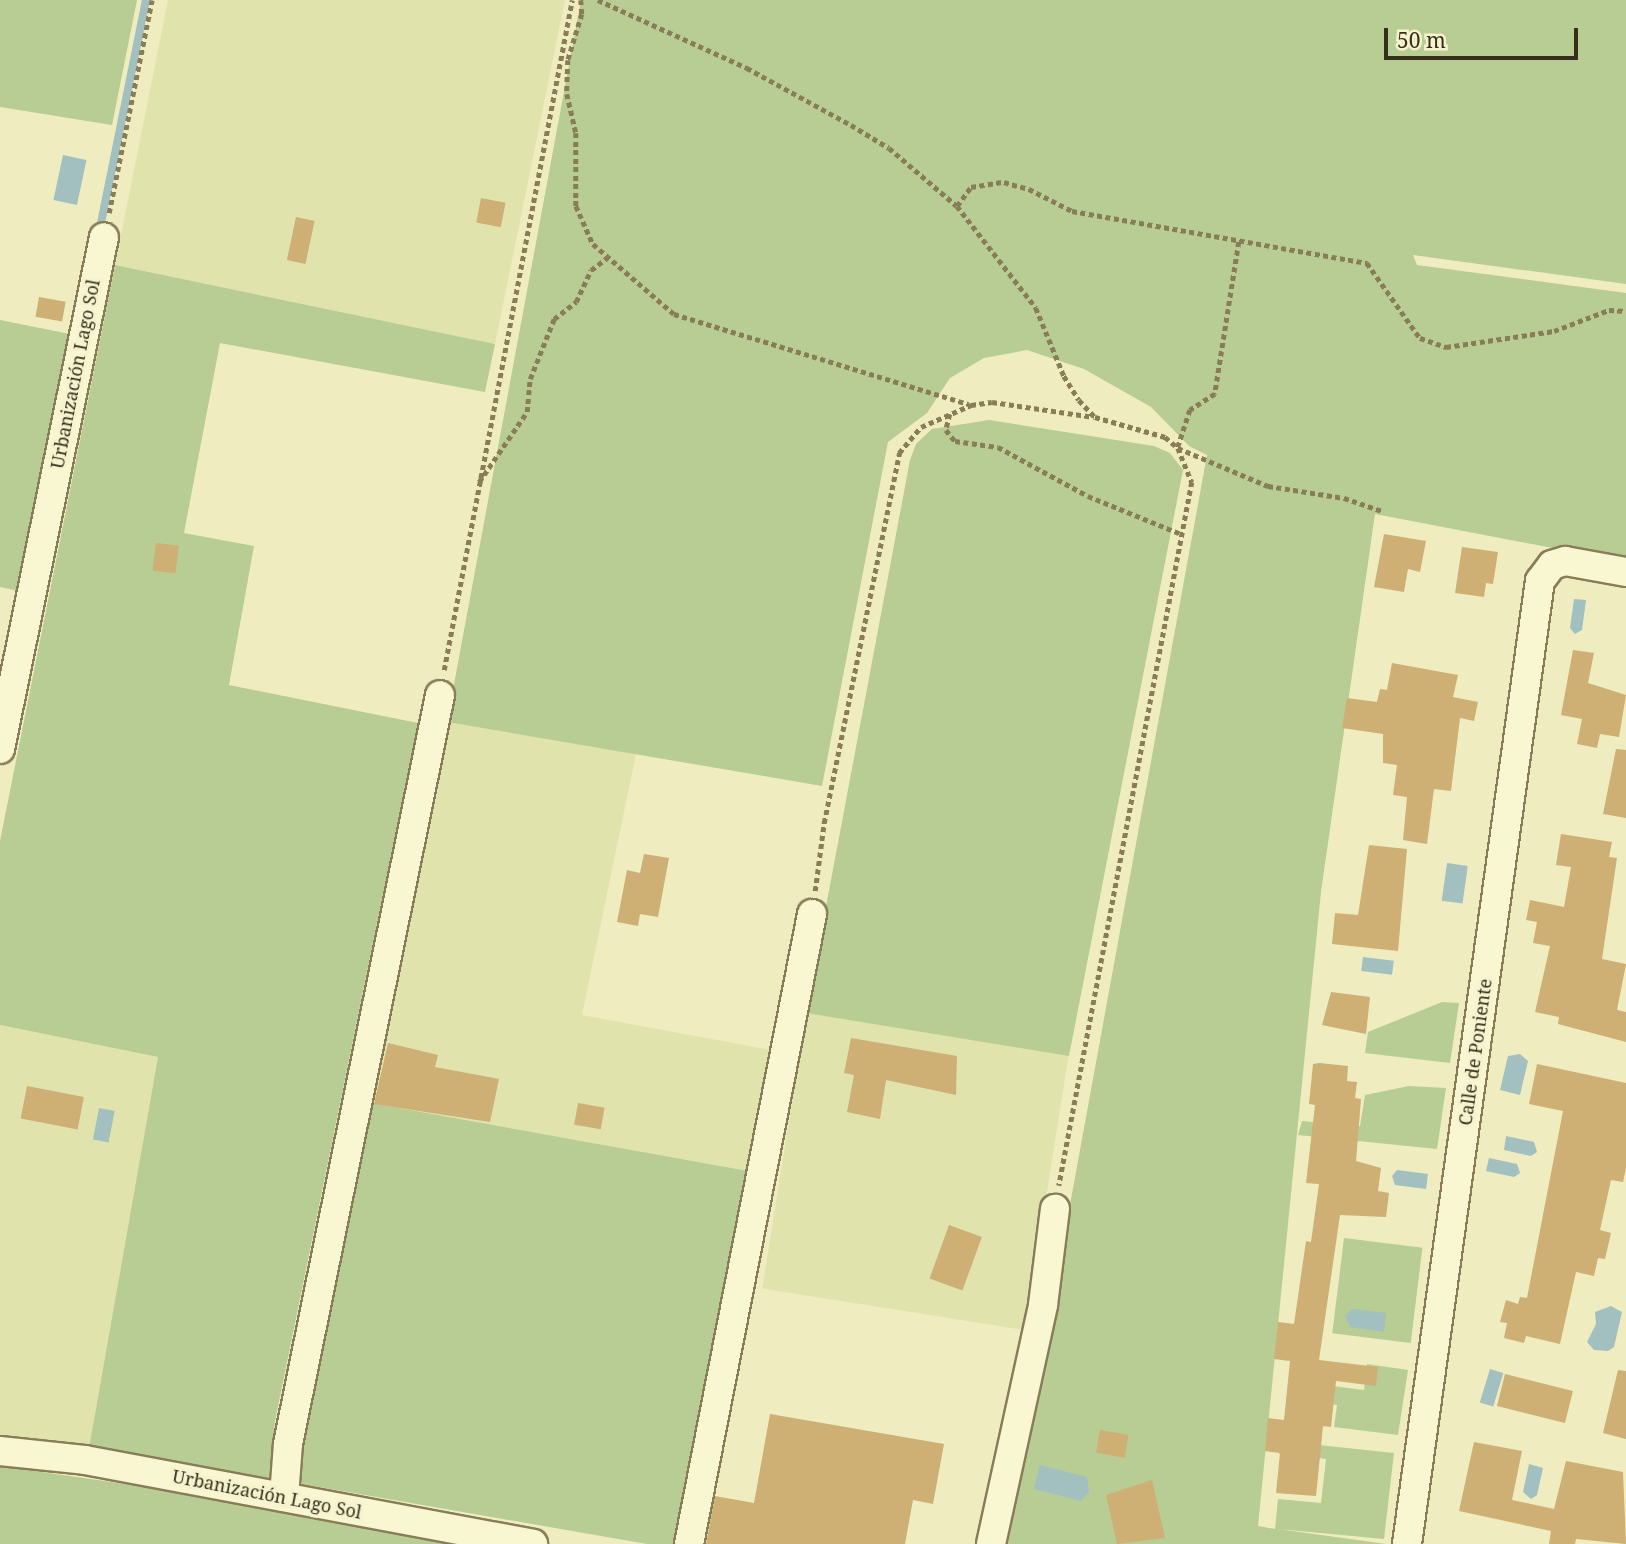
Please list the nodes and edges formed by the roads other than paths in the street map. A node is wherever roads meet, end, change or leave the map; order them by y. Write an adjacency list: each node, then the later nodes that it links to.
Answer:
1 (104, 237): 4 (street, Urbanización Lago Sol)
2 (1626, 572): 12 (street, Calle de Poniente)
3 (440, 695): 8 (street)
4 (0, 749)
5 (812, 914): 10 (street)
6 (1055, 1209): 11 (street)
7 (0, 1451): 8 (street, Urbanización Lago Sol)
8 (284, 1497): 9 (street, Urbanización Lago Sol)
9 (533, 1544)
10 (689, 1544)
11 (991, 1544)
12 (1407, 1544)

